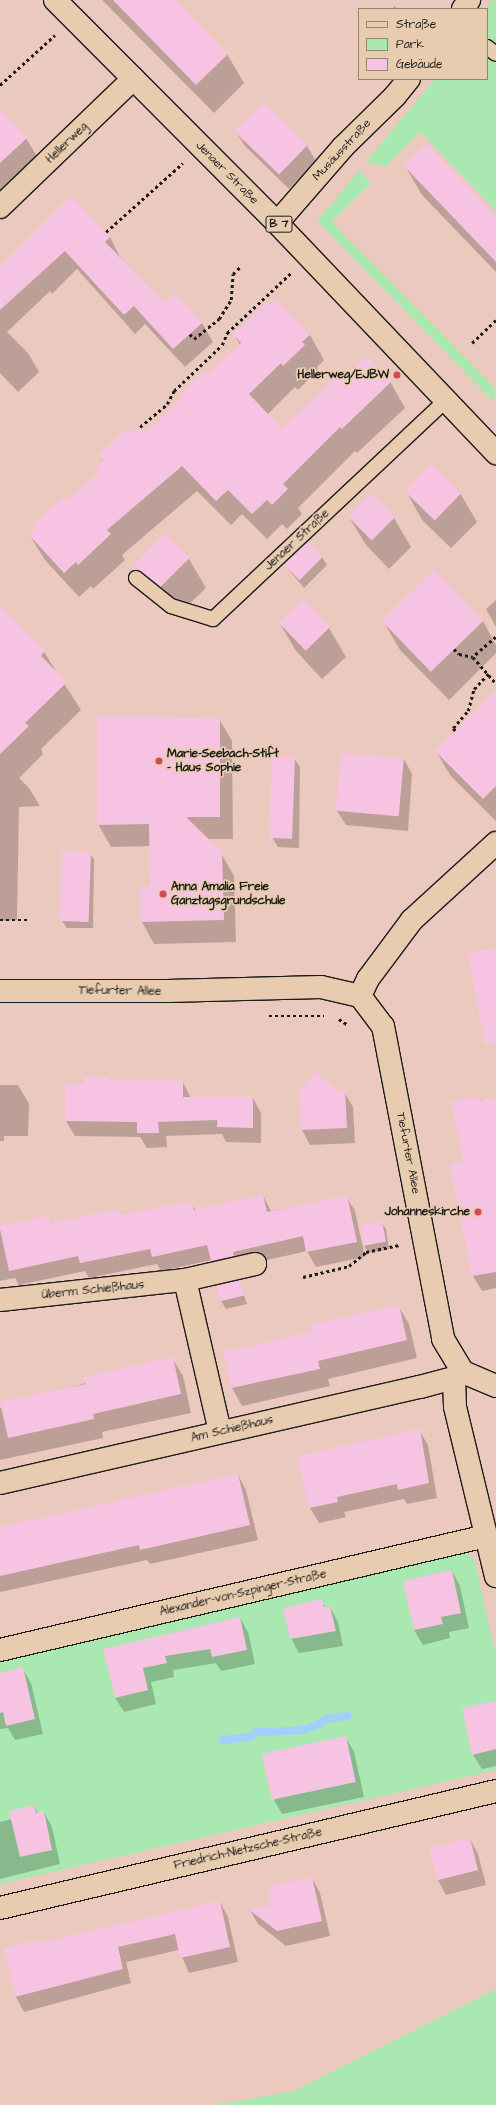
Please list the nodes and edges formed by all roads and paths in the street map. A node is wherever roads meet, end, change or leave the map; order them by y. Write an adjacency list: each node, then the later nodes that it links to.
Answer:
1 (55, 0): 2 (street, Jenaer Straße / B 7)
2 (73, 18): 5 (street, Jenaer Straße / B 7); 7 (path)
3 (488, 48): 4 (lane)
4 (496, 54)
5 (133, 79): 8 (street, Jenaer Straße / B 7); 9 (street, Hellerweg)
6 (408, 80): 10 (street, Musäusstraße)
7 (0, 85)
8 (201, 146): 10 (street, Jenaer Straße / B 7); 11 (path)
9 (0, 207)
10 (278, 222): 12 (street, Jenaer Straße / B 7)
11 (106, 232)
12 (309, 256): 17 (street, Jenaer Straße / B 7); 18 (path)
13 (240, 268): 15 (path)
14 (496, 320): 16 (path)
15 (190, 334)
16 (472, 343)
17 (446, 400): 19 (street, Jenaer Straße / B 7); 20 (lane, Jenaer Straße)
18 (140, 427)
19 (496, 453)
20 (136, 578)
21 (496, 637): 23 (path)
22 (454, 649): 23 (path)
23 (473, 657): 24 (path)
24 (488, 674): 25 (path); 26 (path)
25 (496, 684)
26 (455, 731)
27 (496, 843): 31 (street)
28 (0, 920): 29 (path)
29 (27, 920)
30 (0, 991): 31 (street, Tiefurter Allee)
31 (360, 996): 36 (street, Tiefurter Allee)
32 (262, 1016): 33 (path)
33 (331, 1016)
34 (337, 1017): 35 (path)
35 (353, 1030)
36 (425, 1239): 38 (path); 41 (street, Tiefurter Allee)
37 (255, 1264): 39 (street, Überm Schießhaus)
38 (303, 1277)
39 (185, 1280): 40 (street, Überm Schießhaus); 43 (street)
40 (0, 1300)
41 (458, 1375): 42 (street); 43 (street, Am Schießhaus); 45 (street)
42 (496, 1386)
43 (220, 1432): 44 (street, Am Schießhaus)
44 (0, 1483)
45 (486, 1536): 46 (street); 47 (street, Alexander-von-Szpinger-Straße)
46 (496, 1576)
47 (0, 1650)
48 (496, 1791): 49 (street, Friedrich-Nietzsche-Straße)
49 (0, 1908)

